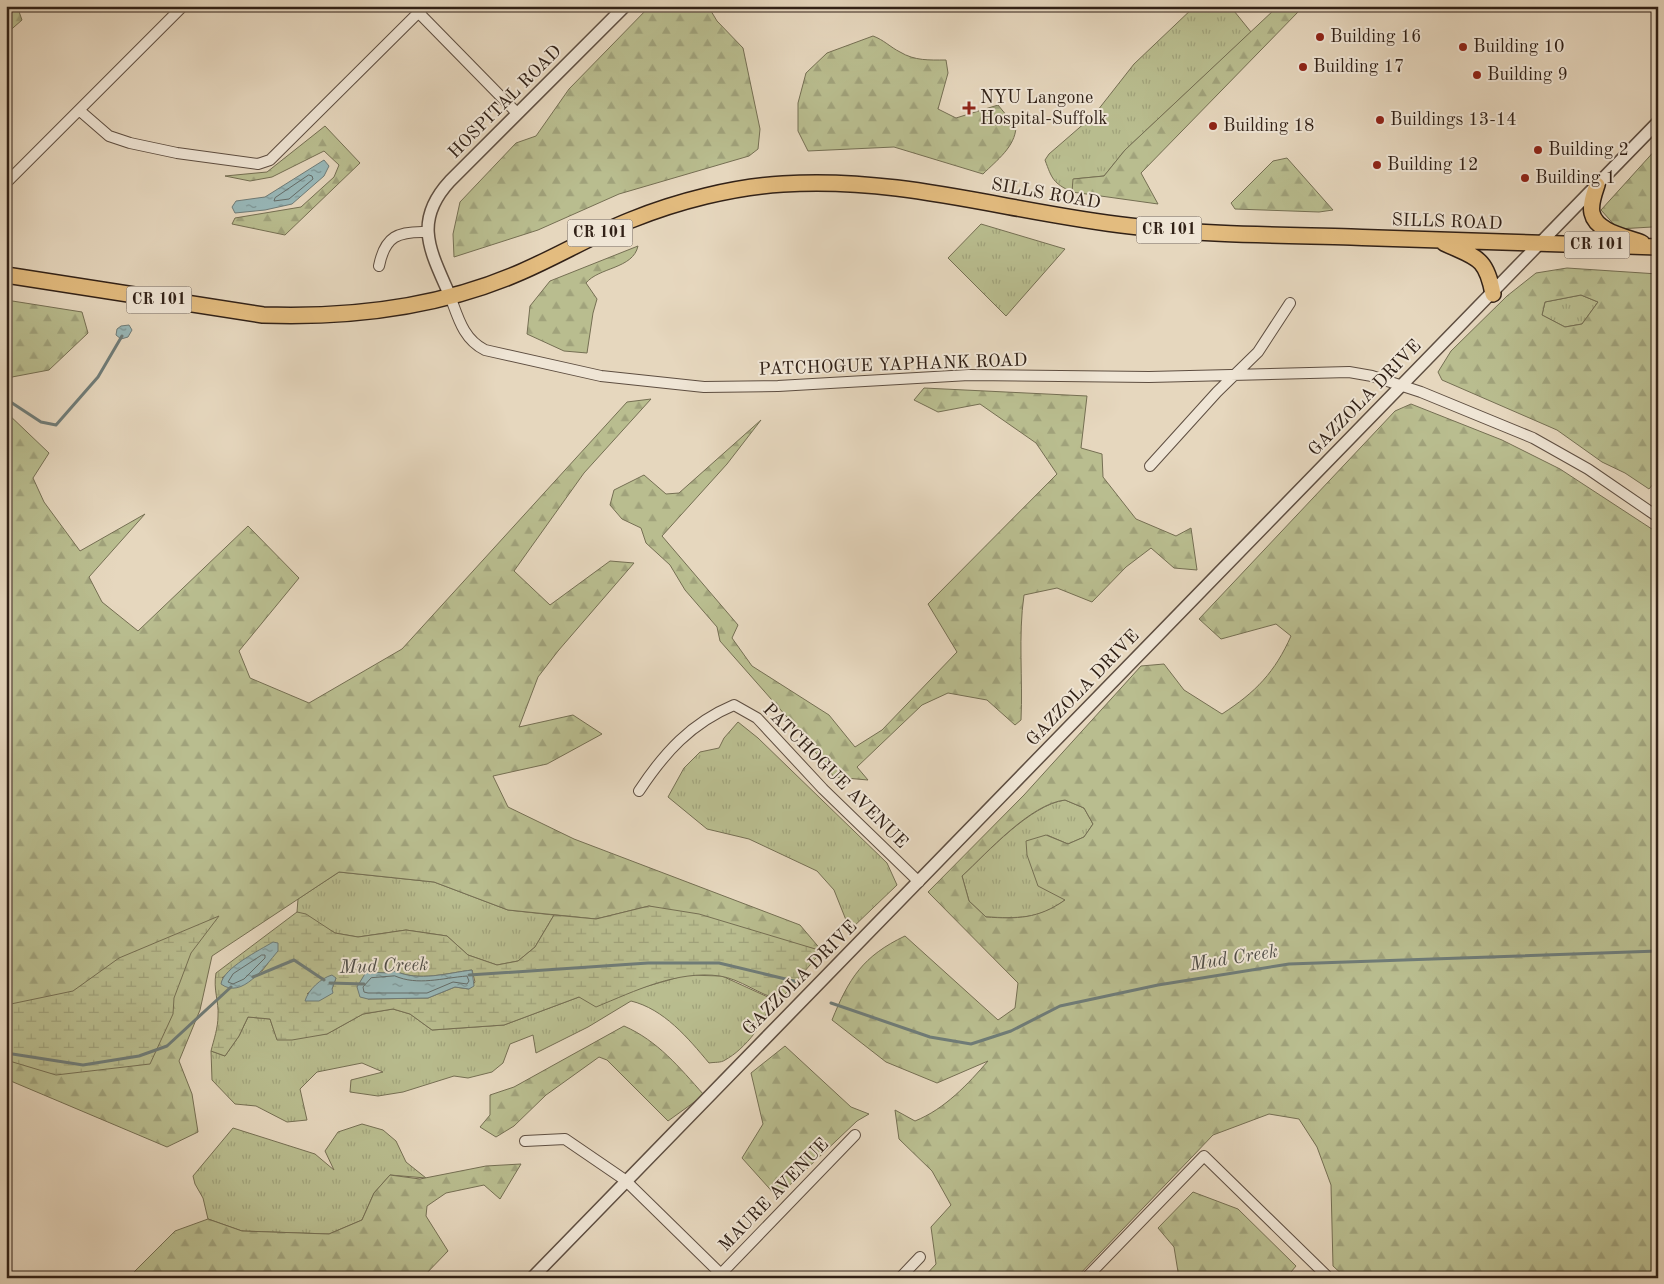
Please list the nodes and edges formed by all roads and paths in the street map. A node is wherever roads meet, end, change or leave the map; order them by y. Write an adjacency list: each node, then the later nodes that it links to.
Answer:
1 (183, 6): 4 (street)
2 (625, 6): 5 (street, HOSPITAL ROAD)
3 (422, 9): 4 (street); 5 (street)
4 (78, 110): 7 (street)
5 (517, 113): 9 (street, HOSPITAL ROAD)
6 (1658, 122): 8 (street, GAZZOLA DRIVE)
7 (6, 183)
8 (1597, 185): 11 (street, GAZZOLA DRIVE); 12 (main road)
9 (427, 232): 13 (street); 16 (street, HOSPITAL ROAD)
10 (1438, 240): 11 (main road, SILLS ROAD / CR 101); 15 (main road); 16 (main road, SILLS ROAD / CR 101)
11 (1541, 243): 12 (main road, SILLS ROAD / CR 101); 15 (street, GAZZOLA DRIVE)
12 (1655, 247)
13 (379, 266)
14 (6, 275): 16 (main road, CR 101)
15 (1492, 294): 19 (street, GAZZOLA DRIVE)
16 (450, 296): 18 (street, PATCHOGUE YAPHANK ROAD)
17 (1290, 303): 18 (street)
18 (1235, 375): 19 (street, PATCHOGUE YAPHANK ROAD); 20 (street)
19 (1401, 386): 21 (street, PATCHOGUE YAPHANK ROAD); 23 (street, GAZZOLA DRIVE)
20 (1150, 466)
21 (1658, 517)
22 (639, 791): 23 (street, PATCHOGUE AVENUE)
23 (919, 882): 26 (street, GAZZOLA DRIVE)
24 (856, 1135): 28 (street, MAURE AVENUE)
25 (525, 1141): 26 (street)
26 (625, 1180): 28 (street); 29 (street, GAZZOLA DRIVE)
27 (920, 1258): 30 (street)
28 (721, 1276)
29 (532, 1278)
30 (900, 1278)
31 (1086, 1278): 32 (street)
32 (1329, 1278)

